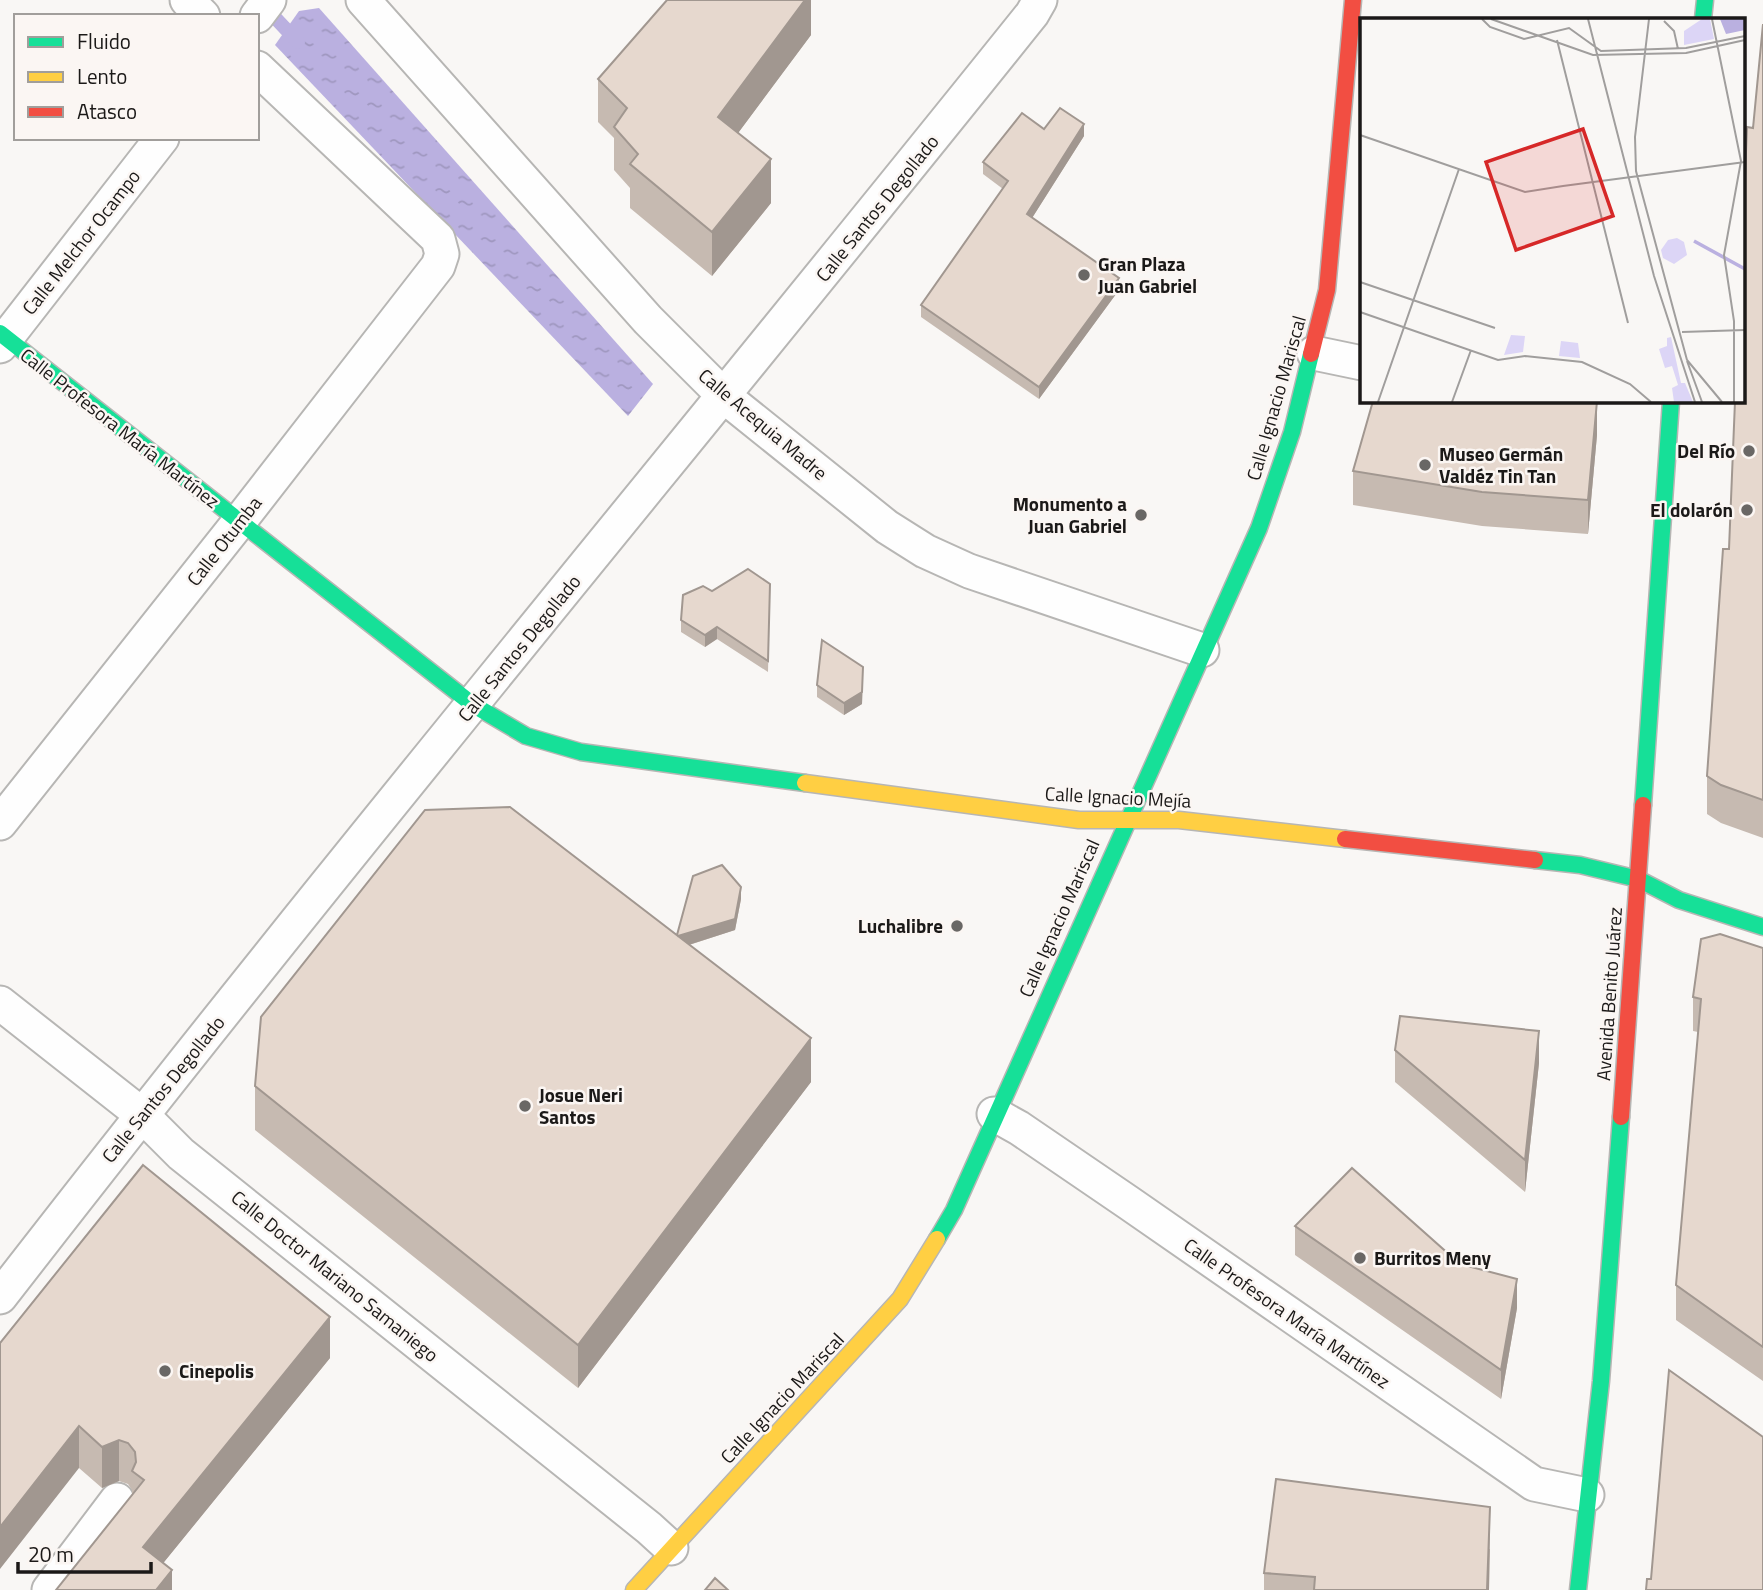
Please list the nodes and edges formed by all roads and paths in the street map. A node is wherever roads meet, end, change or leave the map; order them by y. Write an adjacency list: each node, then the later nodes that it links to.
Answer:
1 (187, 0): 6 (street)
2 (363, 0): 13 (street, Calle Acequia Madre)
3 (1040, 0): 13 (street, Calle Santos Degollado)
4 (1353, 0): 11 (street, Calle Ignacio Mariscal)
5 (1705, 0): 7 (street)
6 (201, 14)
7 (1703, 18)
8 (259, 70): 15 (street, Calle Otumba)
9 (160, 140): 10 (street, Calle Melchor Ocampo)
10 (2, 339): 15 (street, Calle Profesora María Martínez)
11 (1314, 353): 12 (street); 16 (street, Calle Ignacio Mariscal)
12 (1360, 363)
13 (725, 397): 16 (street, Calle Acequia Madre); 17 (street, Calle Santos Degollado)
14 (1671, 402): 20 (street, Avenida Benito Juárez)
15 (239, 522): 17 (street, Calle Profesora María Martínez); 19 (street, Calle Otumba)
16 (1202, 650): 18 (street, Calle Ignacio Mariscal)
17 (472, 704): 18 (street, Calle Ignacio Mejía); 23 (street, Calle Santos Degollado)
18 (1126, 820): 20 (street, Calle Ignacio Mejía); 24 (street, Calle Ignacio Mariscal)
19 (0, 823)
20 (1638, 879): 21 (street, Calle Ignacio Mejía); 26 (street, Avenida Benito Juárez)
21 (1763, 927)
22 (0, 1003): 23 (street, Calle Doctor Mariano Samaniego)
23 (141, 1114): 25 (street, Calle Santos Degollado); 28 (street, Calle Doctor Mariano Samaniego)
24 (994, 1114): 26 (street, Calle Profesora María Martínez); 28 (street, Calle Ignacio Mariscal)
25 (0, 1297)
26 (1587, 1495): 31 (street, Avenida Benito Juárez)
27 (117, 1500): 29 (street)
28 (671, 1548): 30 (street, Calle Ignacio Mariscal)
29 (49, 1590)
30 (634, 1590)
31 (1577, 1590)

